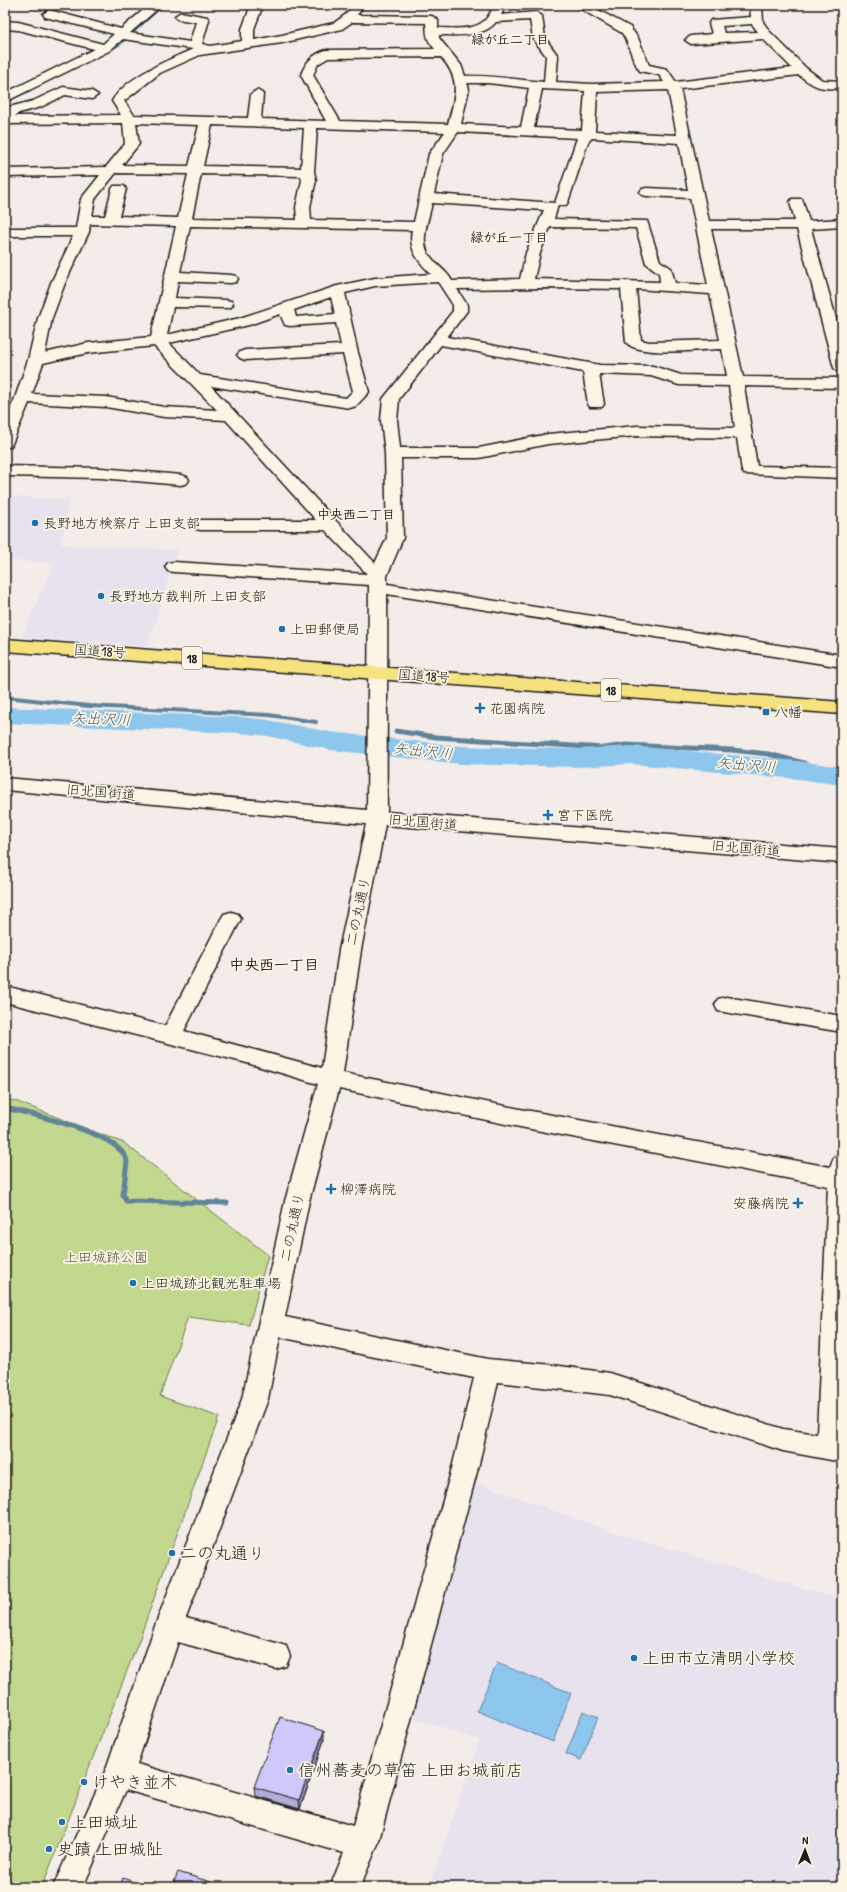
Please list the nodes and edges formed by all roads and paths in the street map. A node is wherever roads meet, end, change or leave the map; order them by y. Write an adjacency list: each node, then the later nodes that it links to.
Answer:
1 (156, 5): 16 (street)
2 (192, 5): 21 (street)
3 (257, 5): 20 (street)
4 (356, 5): 9 (street)
5 (500, 5): 10 (street)
6 (580, 5): 29 (street)
7 (756, 5): 11 (street)
8 (52, 10): 14 (street); 16 (street)
9 (349, 18): 13 (street); 15 (street)
10 (493, 19): 15 (street); 30 (street)
11 (757, 20): 17 (street); 18 (street)
12 (5, 25): 14 (street)
13 (338, 26): 20 (street); 24 (street)
14 (27, 28): 22 (street)
15 (432, 31): 23 (street)
16 (126, 35): 21 (street); 22 (street)
17 (766, 35): 18 (street); 25 (street)
18 (719, 37): 19 (street)
19 (690, 40)
20 (248, 43): 21 (street)
21 (201, 48): 36 (street)
22 (104, 51): 34 (street)
23 (445, 53): 24 (street); 26 (street)
24 (326, 54): 40 (street)
25 (802, 71): 27 (street); 29 (street)
26 (460, 80): 28 (street); 41 (street)
27 (842, 85)
28 (536, 86): 30 (street); 42 (street)
29 (673, 86): 31 (street); 44 (street)
30 (552, 87): 31 (street)
31 (591, 88): 43 (street)
32 (257, 94): 38 (street)
33 (92, 95): 35 (street)
34 (5, 98)
35 (5, 119): 36 (street)
36 (129, 120): 37 (street); 45 (street)
37 (206, 121): 38 (street); 46 (street)
38 (254, 123): 39 (street)
39 (311, 124): 40 (street); 47 (street)
40 (336, 125): 41 (street)
41 (454, 128): 42 (street); 52 (street)
42 (527, 131): 43 (street)
43 (588, 135): 44 (street); 53 (street)
44 (685, 139): 51 (street)
45 (110, 170): 46 (street); 48 (street); 62 (street)
46 (195, 170): 47 (street); 56 (street)
47 (307, 172): 59 (street)
48 (5, 174)
49 (119, 189): 55 (street)
50 (647, 192): 51 (street)
51 (697, 194): 60 (street)
52 (425, 198): 57 (street); 63 (street)
53 (561, 202)
54 (797, 202): 61 (street)
55 (111, 221): 56 (street); 62 (street)
56 (183, 222): 59 (street); 65 (street)
57 (544, 223): 68 (street); 70 (street)
58 (842, 223): 61 (street)
59 (304, 224): 63 (street)
60 (703, 225): 61 (street); 72 (street)
61 (804, 225): 83 (street)
62 (83, 226): 64 (street); 82 (street)
63 (420, 226): 67 (street)
64 (5, 232)
65 (172, 276): 66 (street); 73 (street)
66 (231, 278)
67 (445, 281): 68 (street); 71 (street); 77 (street)
68 (526, 283): 69 (street)
69 (628, 285): 70 (street); 79 (street)
70 (668, 286): 72 (street)
71 (337, 290): 75 (street); 76 (street)
72 (716, 290): 79 (street)
73 (166, 302): 74 (street); 78 (street)
74 (226, 304)
75 (286, 308): 76 (street); 78 (street)
76 (343, 318): 80 (street)
77 (438, 340): 84 (street); 90 (street)
78 (158, 341): 82 (street); 85 (street)
79 (727, 344): 86 (street)
80 (349, 349): 81 (street); 88 (street)
81 (245, 355)
82 (36, 360): 89 (street)
83 (842, 368)
84 (590, 369): 86 (street); 91 (street)
85 (197, 379): 88 (street); 92 (street)
86 (736, 382): 87 (street); 93 (street)
87 (842, 383)
88 (361, 392): 90 (street)
89 (24, 398): 92 (street); 94 (street)
90 (391, 399): 95 (street)
91 (596, 404)
92 (230, 416): 100 (street)
93 (744, 433): 95 (street); 97 (street)
94 (5, 441)
95 (393, 453): 102 (street)
96 (5, 471): 98 (street)
97 (842, 472)
98 (181, 480)
99 (201, 525): 100 (street)
100 (328, 525): 102 (street)
101 (174, 567): 102 (street)
102 (378, 582): 104 (street); 105 (street, 二の丸通り)
103 (5, 644): 105 (highway, 国道18号 / 18)
104 (842, 661)
105 (379, 672): 106 (highway, 国道18号 / 18); 108 (street, 二の丸通り)
106 (842, 708)
107 (5, 784): 108 (street, 旧北国街道)
108 (377, 818): 109 (street, 旧北国街道); 115 (street, 二の丸通り)
109 (842, 856)
110 (231, 919): 114 (street)
111 (5, 994): 114 (street)
112 (726, 1005): 113 (street)
113 (842, 1024)
114 (171, 1036): 115 (street)
115 (331, 1079): 116 (street); 117 (street, 二の丸通り)
116 (841, 1174): 119 (street)
117 (271, 1325): 118 (street); 120 (street, 二の丸通り)
118 (488, 1370): 119 (street); 123 (street)
119 (836, 1449)
120 (170, 1626): 121 (street); 122 (street, 二の丸通り)
121 (276, 1656)
122 (119, 1773): 123 (street); 124 (street, 二の丸通り)
123 (363, 1844): 125 (street)
124 (68, 1887)
125 (345, 1887)

